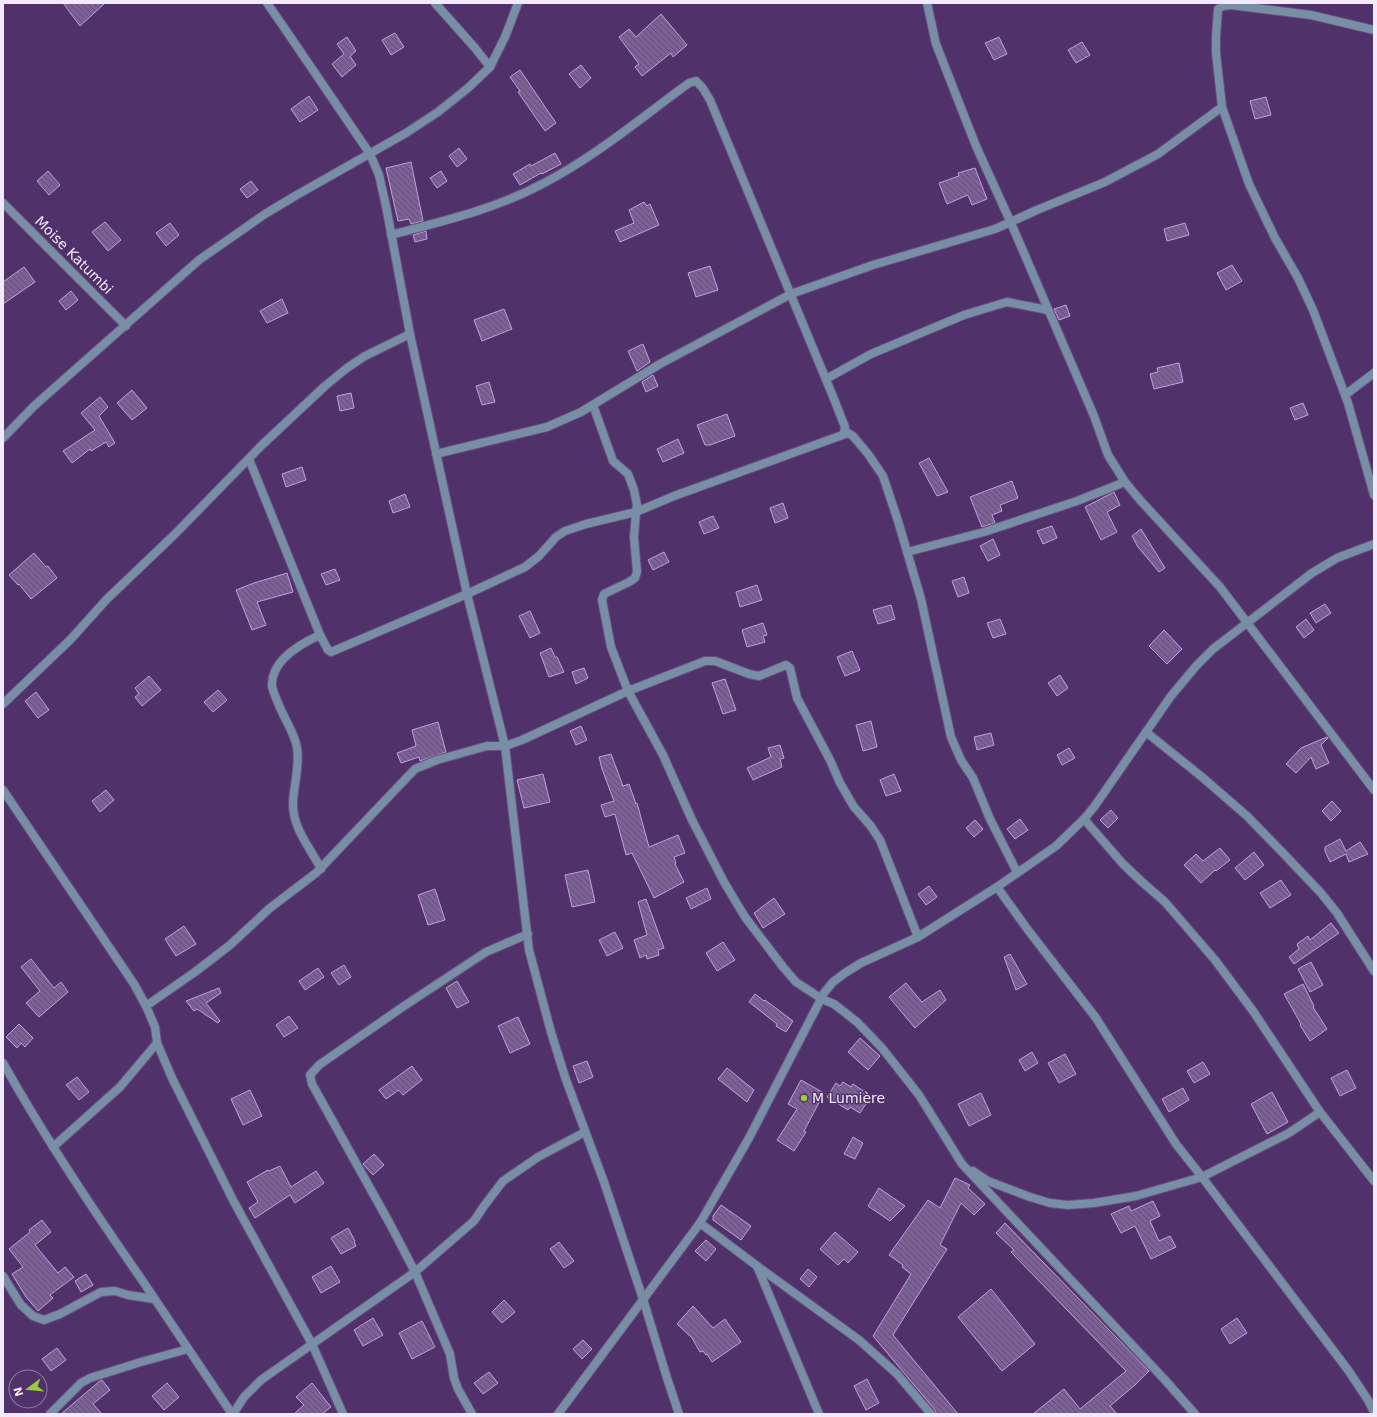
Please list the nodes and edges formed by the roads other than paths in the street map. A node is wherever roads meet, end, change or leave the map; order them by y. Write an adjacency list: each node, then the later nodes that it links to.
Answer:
1 (267, 3): 9 (street)
2 (435, 3): 7 (street)
3 (518, 3): 7 (street)
4 (927, 3): 11 (street)
5 (1239, 4): 6 (street); 8 (street)
6 (1374, 30)
7 (490, 67): 9 (street)
8 (1222, 107): 11 (street); 19 (street)
9 (370, 154): 12 (street); 15 (street)
10 (3, 203): 15 (street, Moise Katumbi)
11 (1011, 223): 13 (street); 14 (street)
12 (391, 235): 13 (street); 16 (street)
13 (791, 294): 18 (street); 20 (street)
14 (1048, 310): 18 (street); 25 (street)
15 (126, 326): 22 (street)
16 (410, 334): 23 (street); 24 (street)
17 (1374, 373): 19 (street)
18 (826, 379): 21 (street)
19 (1345, 395): 26 (street)
20 (593, 405): 23 (street); 27 (street)
21 (844, 433): 27 (street); 29 (street)
22 (3, 438)
23 (436, 454): 30 (street)
24 (249, 459): 32 (street); 34 (street)
25 (1125, 482): 29 (street); 31 (street)
26 (1374, 495)
27 (636, 512): 30 (street); 33 (street)
28 (1374, 544): 31 (street)
29 (907, 552): 41 (street)
30 (467, 594): 32 (street); 36 (street)
31 (1247, 622): 35 (street); 38 (street)
32 (320, 635): 40 (street)
33 (628, 691): 36 (street); 44 (street); 46 (street)
34 (3, 704)
35 (1146, 732): 39 (street); 45 (street)
36 (505, 746): 40 (street); 43 (street)
37 (3, 790): 47 (street)
38 (1374, 790)
39 (1084, 819): 41 (street); 50 (street)
40 (321, 868): 47 (street)
41 (1017, 872): 42 (street)
42 (997, 887): 44 (street); 54 (street)
43 (528, 934): 51 (street); 58 (street)
44 (918, 937): 46 (street)
45 (1374, 971)
46 (822, 999): 53 (street); 56 (street)
47 (146, 1006): 48 (street)
48 (157, 1043): 52 (street); 62 (street)
49 (3, 1063): 52 (street)
50 (1320, 1112): 54 (street); 55 (street)
51 (584, 1132): 58 (street); 61 (street)
52 (53, 1147): 60 (street)
53 (962, 1164): 54 (street); 73 (street)
54 (1202, 1177): 64 (street)
55 (1374, 1181)
56 (700, 1223): 57 (street); 61 (street)
57 (757, 1266): 71 (street); 72 (street)
58 (415, 1272): 62 (street); 68 (street)
59 (3, 1276): 60 (street)
60 (154, 1299): 63 (street)
61 (643, 1299): 69 (street); 70 (street)
62 (312, 1344): 66 (street); 67 (street)
63 (188, 1349): 65 (street); 66 (street)
64 (1374, 1412)
65 (50, 1414)
66 (233, 1414)
67 (342, 1414)
68 (472, 1414)
69 (558, 1414)
70 (679, 1414)
71 (818, 1414)
72 (931, 1414)
73 (1195, 1414)

